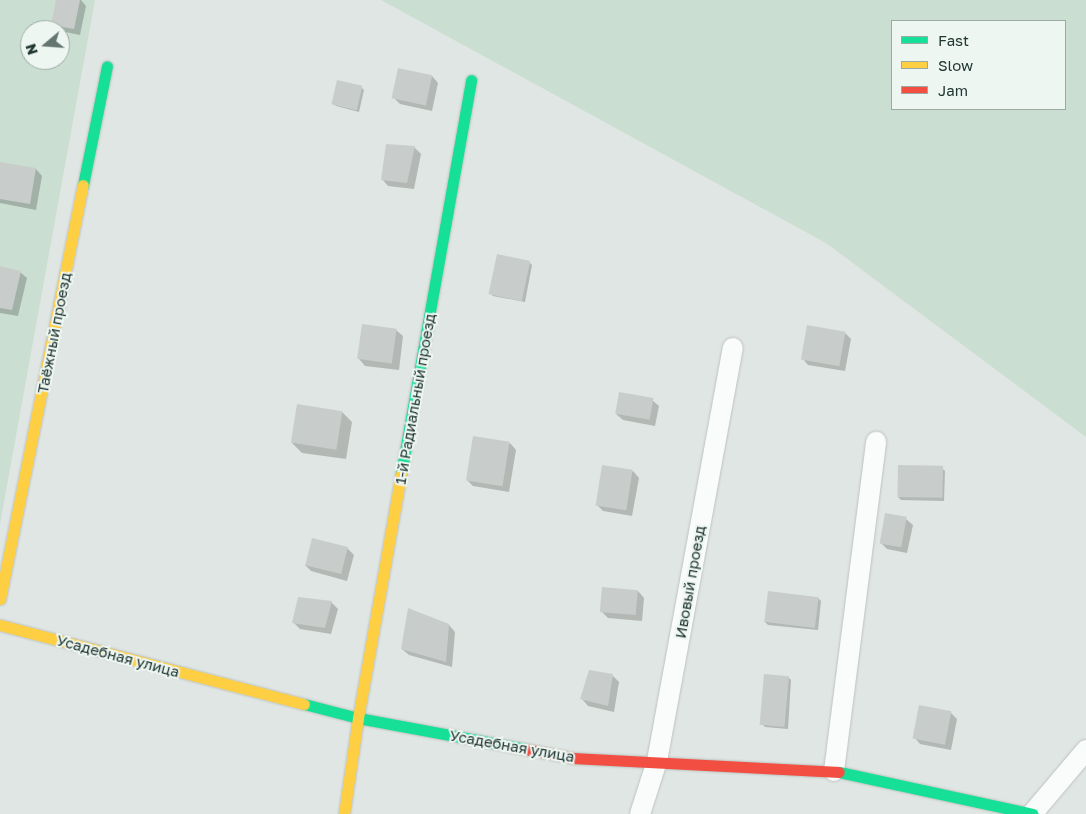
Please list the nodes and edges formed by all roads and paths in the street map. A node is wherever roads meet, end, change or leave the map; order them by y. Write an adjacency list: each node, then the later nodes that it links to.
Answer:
1 (107, 66): 5 (street, Таёжный проезд)
2 (471, 80): 7 (street, 1-й Радиальный проезд)
3 (733, 348): 9 (street, Ивовый проезд)
4 (876, 442): 10 (street)
5 (0, 599)
6 (0, 625): 7 (street, Усадебная улица)
7 (358, 718): 9 (street, Усадебная улица); 11 (street, 1-й Радиальный проезд)
8 (1086, 750): 13 (street)
9 (657, 761): 10 (street, Усадебная улица); 12 (street, Ивовый проезд)
10 (834, 771): 13 (street, Усадебная улица)
11 (344, 814)
12 (640, 814)
13 (1033, 814)

